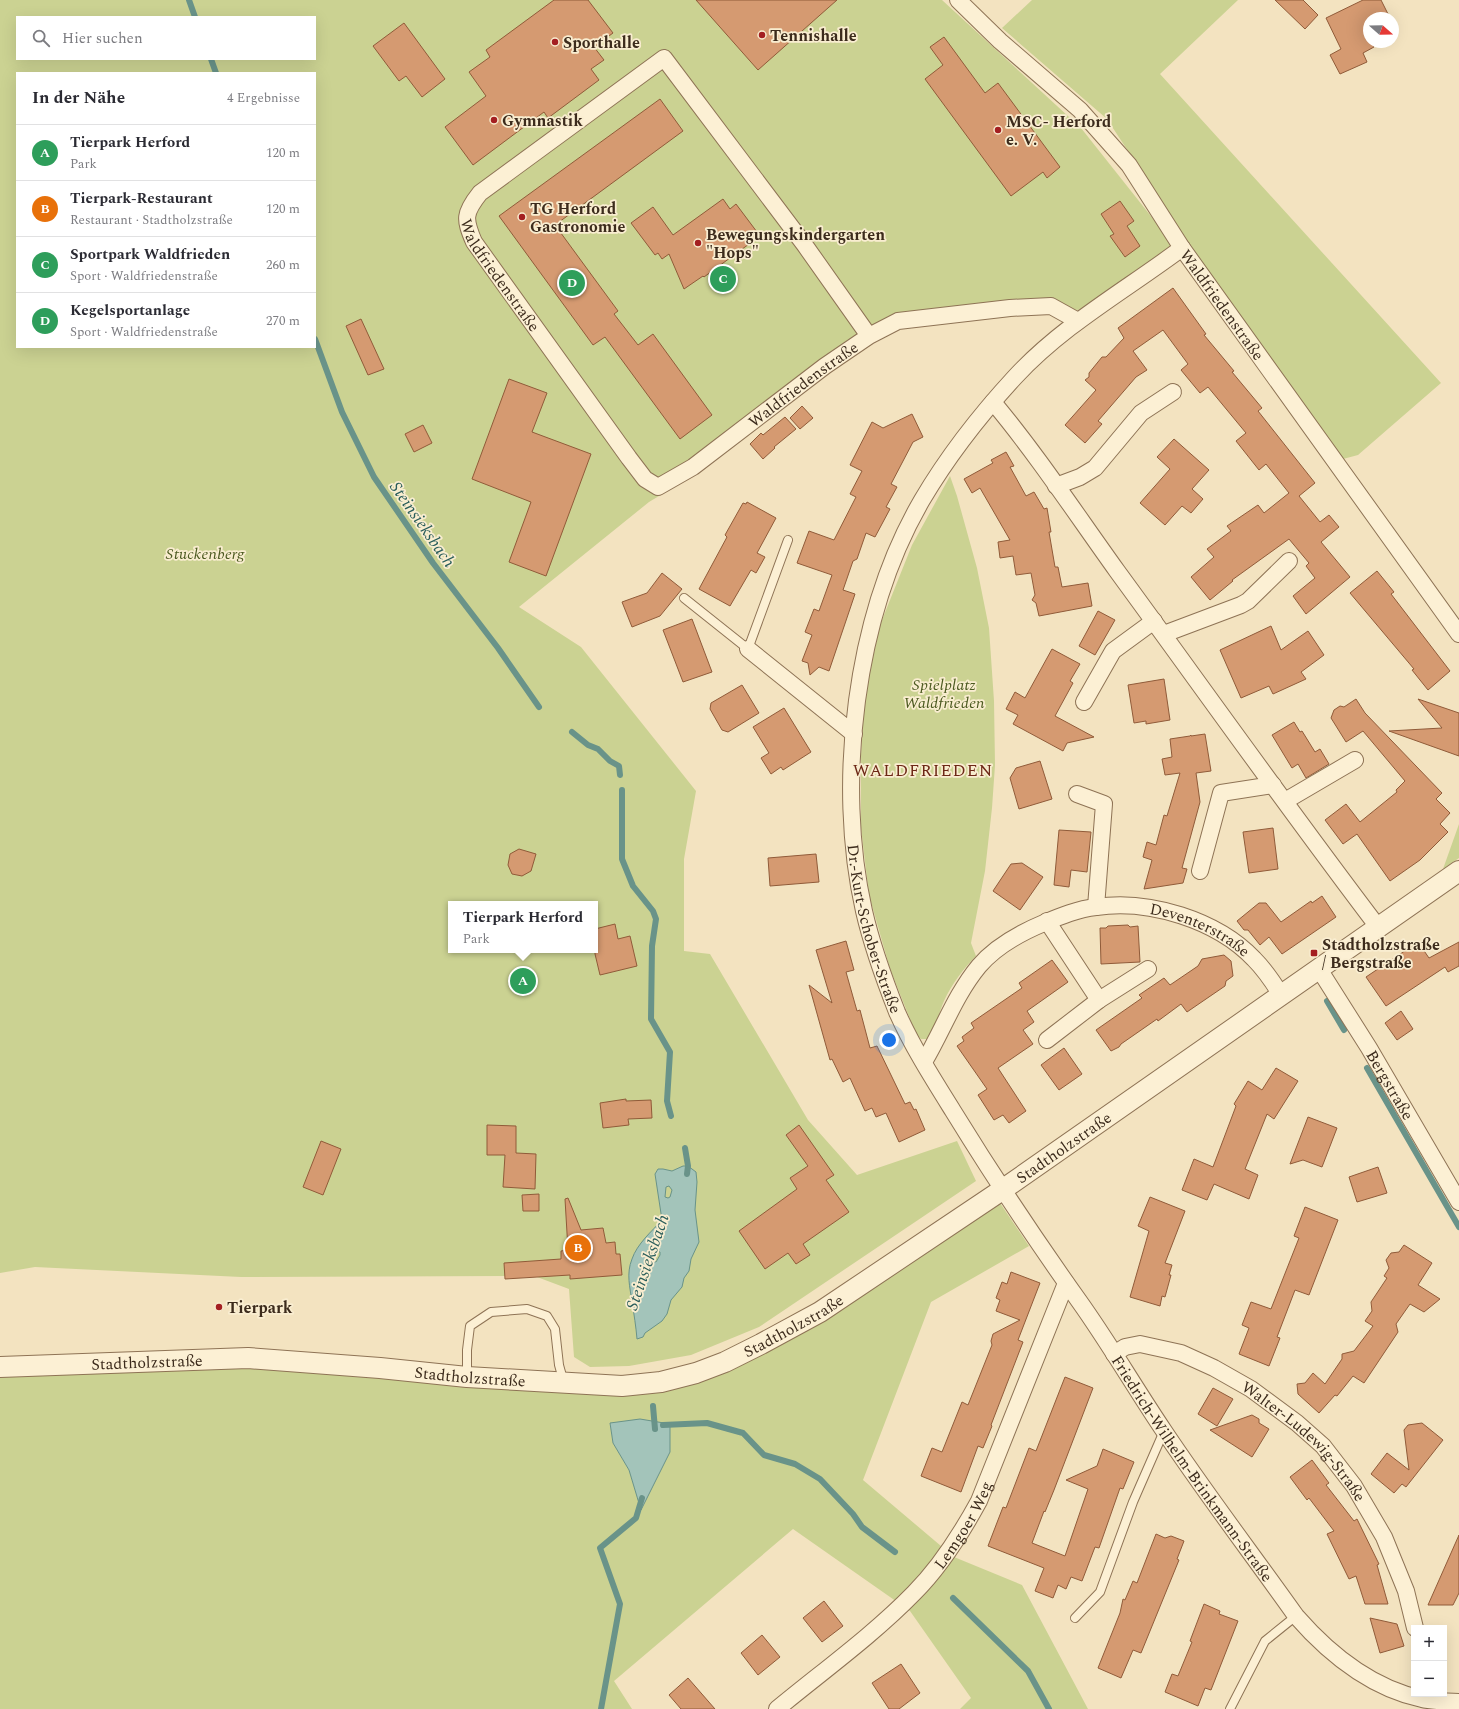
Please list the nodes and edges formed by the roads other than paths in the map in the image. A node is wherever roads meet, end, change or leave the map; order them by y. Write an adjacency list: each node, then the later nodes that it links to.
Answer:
1 (958, 0): 2 (street, Waldfriedenstraße)
2 (1182, 248): 3 (street, Dr.-Kurt-Schober-Straße); 13 (street, Waldfriedenstraße)
3 (1078, 322): 4 (street, Waldfriedenstraße); 6 (street, Dr.-Kurt-Schober-Straße)
4 (869, 336): 4 (street, Waldfriedenstraße)
5 (1173, 392): 7 (street)
6 (993, 402): 7 (street); 16 (street, Dr.-Kurt-Schober-Straße)
7 (1056, 486): 11 (street)
8 (788, 540): 14 (lane)
9 (1289, 561): 12 (street)
10 (684, 598): 14 (lane)
11 (1154, 621): 12 (street); 15 (street)
12 (1164, 634): 18 (street)
13 (1459, 634)
14 (748, 649): 16 (street)
15 (1084, 702)
16 (854, 734): 31 (street, Dr.-Kurt-Schober-Straße)
17 (1355, 760): 20 (street)
18 (1273, 785): 20 (street); 21 (street)
19 (1077, 794): 23 (street)
20 (1285, 801): 25 (street)
21 (1200, 871)
22 (1459, 871): 25 (street, Stadtholzstraße)
23 (1096, 906): 24 (street, Deventerstraße); 28 (street, Deventerstraße)
24 (1048, 921): 29 (street); 31 (street, Deventerstraße)
25 (1378, 927): 26 (street, Stadtholzstraße)
26 (1319, 969): 28 (street, Stadtholzstraße); 33 (street, Bergstraße)
27 (1148, 970): 29 (street)
28 (1281, 995): 32 (street, Stadtholzstraße)
29 (1099, 1000): 30 (street)
30 (1047, 1040)
31 (924, 1062): 32 (street, Dr.-Kurt-Schober-Straße)
32 (1002, 1190): 34 (street, Friedrich-Wilhelm-Brinkmann-Straße); 38 (street, Stadtholzstraße)
33 (1459, 1202)
34 (1066, 1283): 35 (street, Friedrich-Wilhelm-Brinkmann-Straße); 45 (street, Lemgoer Weg)
35 (1114, 1354): 39 (street, Friedrich-Wilhelm-Brinkmann-Straße); 42 (street, Walter-Ludewig-Straße)
36 (0, 1367): 37 (street, Stadtholzstraße)
37 (467, 1377): 38 (street, Stadtholzstraße); 38 (lane)
38 (564, 1384)
39 (1164, 1431): 40 (street, Friedrich-Wilhelm-Brinkmann-Straße); 41 (lane)
40 (1296, 1616): 43 (street, Friedrich-Wilhelm-Brinkmann-Straße); 46 (lane)
41 (1076, 1618)
42 (1414, 1625)
43 (1423, 1701): 44 (street, Friedrich-Wilhelm-Brinkmann-Straße)
44 (1459, 1702)
45 (777, 1709)
46 (1230, 1709)

